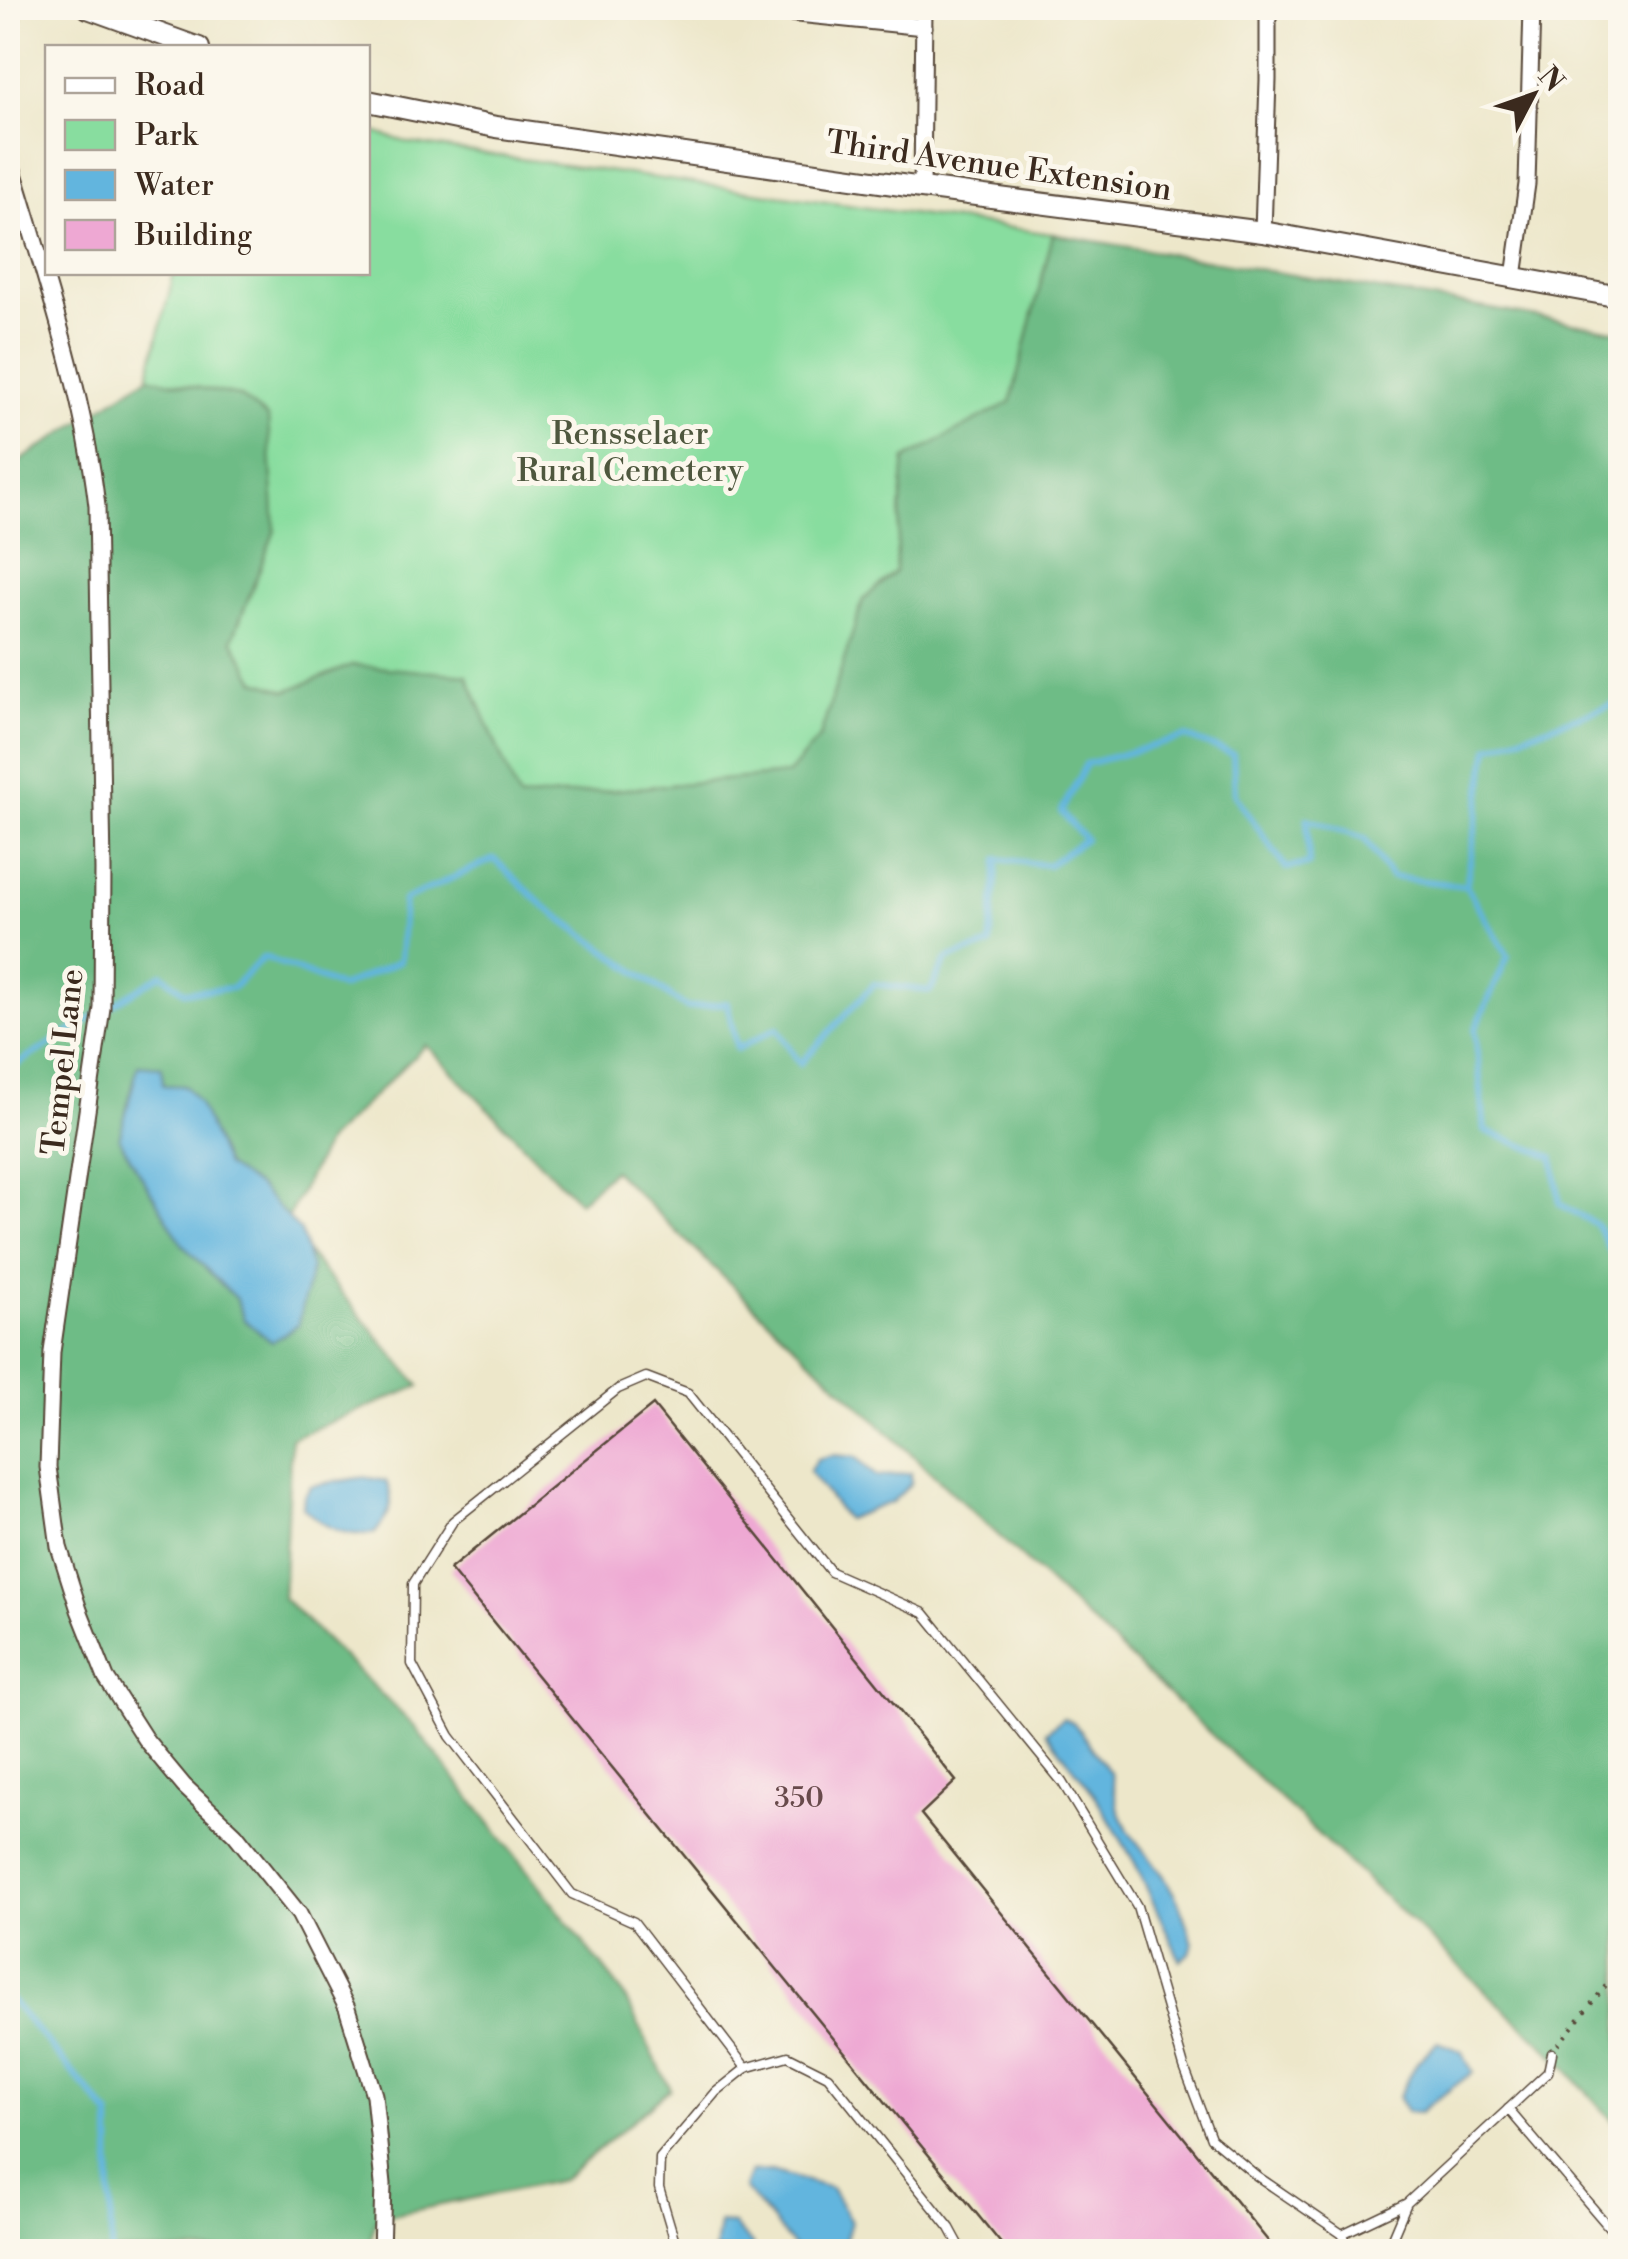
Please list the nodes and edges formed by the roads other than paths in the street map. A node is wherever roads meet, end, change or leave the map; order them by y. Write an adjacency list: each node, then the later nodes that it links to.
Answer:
1 (14, 8): 8 (street)
2 (88, 8): 9 (street)
3 (740, 8): 7 (street)
4 (924, 8): 7 (street)
5 (1268, 8): 13 (street)
6 (1532, 8): 14 (street)
7 (924, 27): 12 (street)
8 (8, 31)
9 (191, 45)
10 (370, 101): 12 (street, Third Avenue Extension)
11 (8, 153): 22 (street, Tempel Lane)
12 (922, 188): 13 (street, Third Avenue Extension)
13 (1264, 232): 14 (street, Third Avenue Extension)
14 (1514, 277): 15 (street, Third Avenue Extension)
15 (1620, 297)
16 (1552, 2053): 18 (lane)
17 (746, 2068): 20 (lane); 23 (lane); 24 (lane)
18 (1508, 2109): 19 (lane); 21 (lane)
19 (1407, 2203): 20 (lane); 26 (lane)
20 (1342, 2234): 25 (lane)
21 (1620, 2240)
22 (381, 2252)
23 (678, 2252)
24 (963, 2252)
25 (1353, 2252)
26 (1386, 2252)

